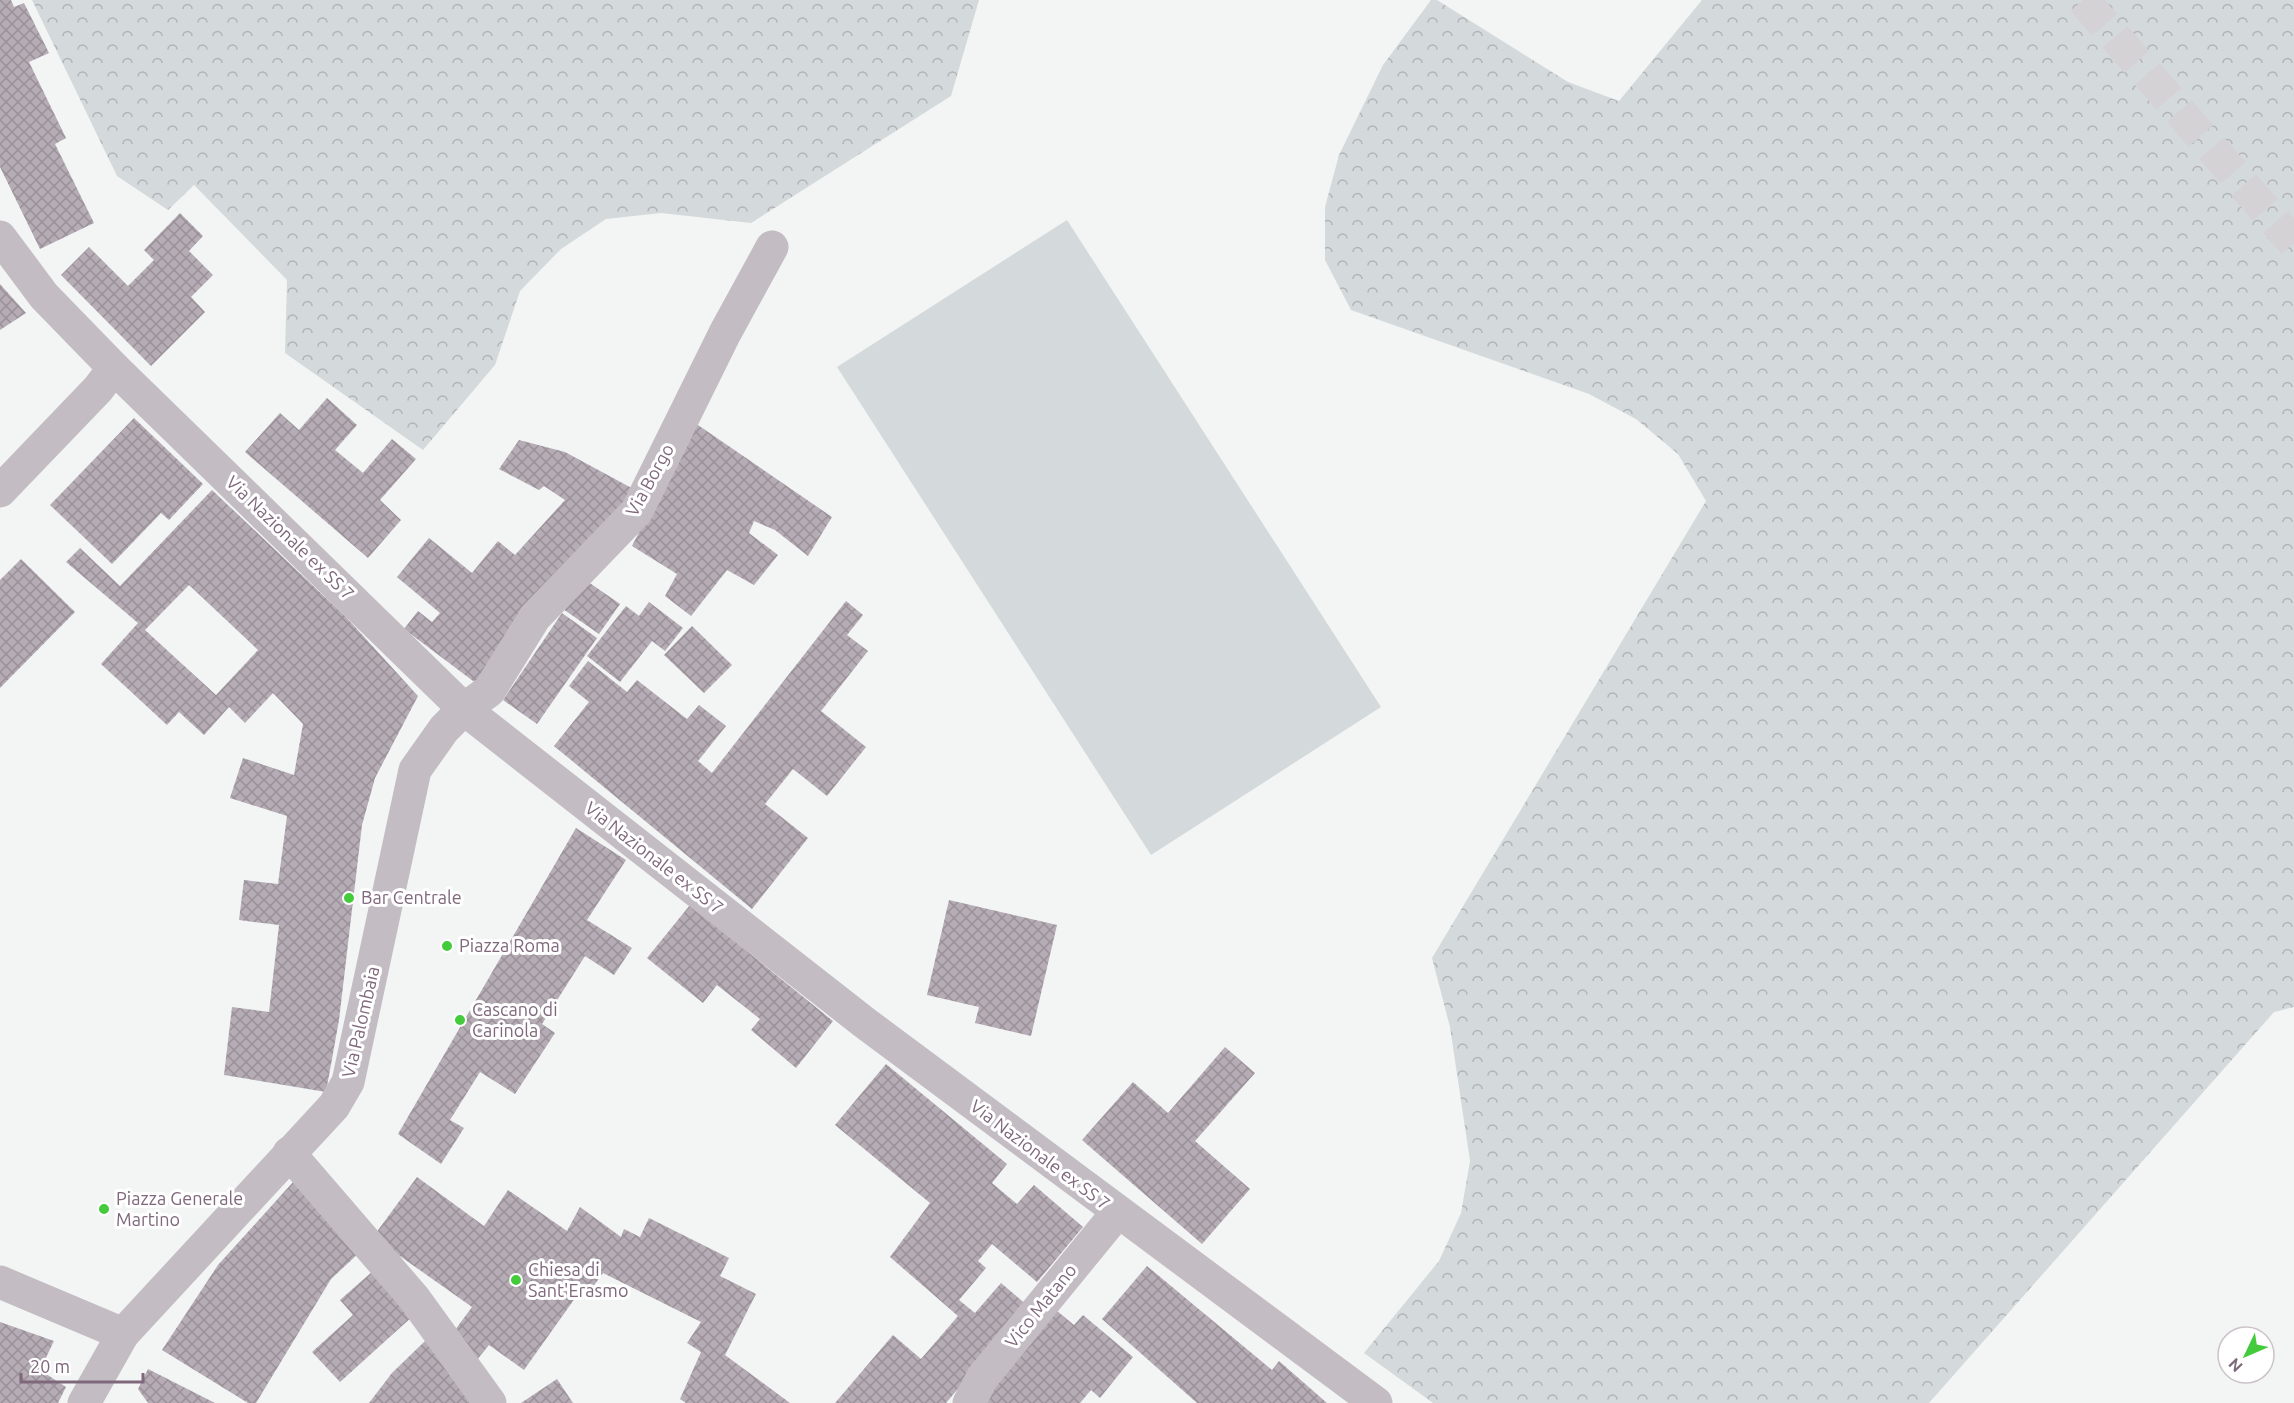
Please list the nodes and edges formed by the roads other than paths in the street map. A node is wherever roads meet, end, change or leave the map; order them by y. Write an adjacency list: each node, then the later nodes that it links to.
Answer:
1 (0, 237): 3 (street, Via Nazionale ex SS 7)
2 (772, 247): 5 (street, Via Borgo)
3 (114, 368): 4 (street); 5 (street, Via Nazionale ex SS 7)
4 (0, 491)
5 (464, 709): 6 (street, Via Palombaia); 7 (street, Via Nazionale ex SS 7)
6 (289, 1153): 9 (street, Via Palombaia); 11 (street)
7 (1117, 1213): 12 (street, Vico Matano); 13 (street, Via Nazionale ex SS 7)
8 (0, 1282): 9 (street)
9 (123, 1334): 10 (street, Via Palombaia)
10 (84, 1403)
11 (490, 1403)
12 (969, 1403)
13 (1376, 1403)

